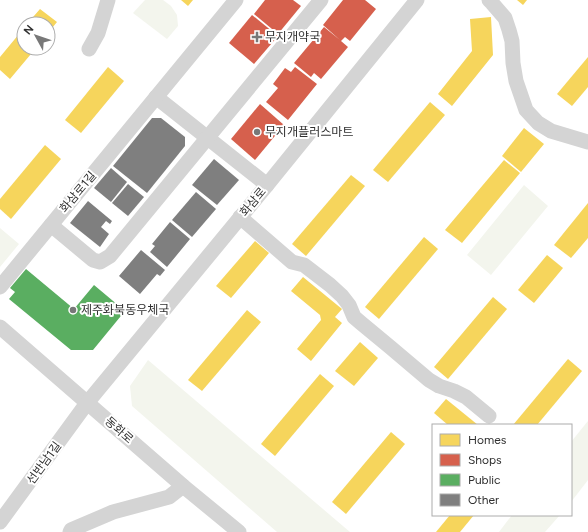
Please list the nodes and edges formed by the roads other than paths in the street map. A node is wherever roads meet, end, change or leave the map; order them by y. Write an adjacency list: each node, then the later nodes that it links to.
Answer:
1 (108, 0): 6 (street)
2 (236, 0): 7 (street, 화삼로1길)
3 (321, 0): 8 (street)
4 (417, 0): 10 (street, 화삼로)
5 (489, 0): 9 (street)
6 (89, 49)
7 (156, 97): 8 (street); 12 (street, 화삼로1길)
8 (207, 138): 10 (street); 12 (street)
9 (588, 142)
10 (267, 185): 11 (street, 화삼로)
11 (240, 218): 15 (street, 화삼로); 16 (street)
12 (51, 225): 13 (street, 화삼로1길)
13 (0, 287)
14 (0, 327): 15 (street, 동화로)
15 (87, 403): 17 (street, 동화로); 18 (street, 선반남1길)
16 (489, 416)
17 (183, 486): 19 (street); 20 (street, 동화로)
18 (0, 522)
19 (70, 532)
20 (239, 532)

